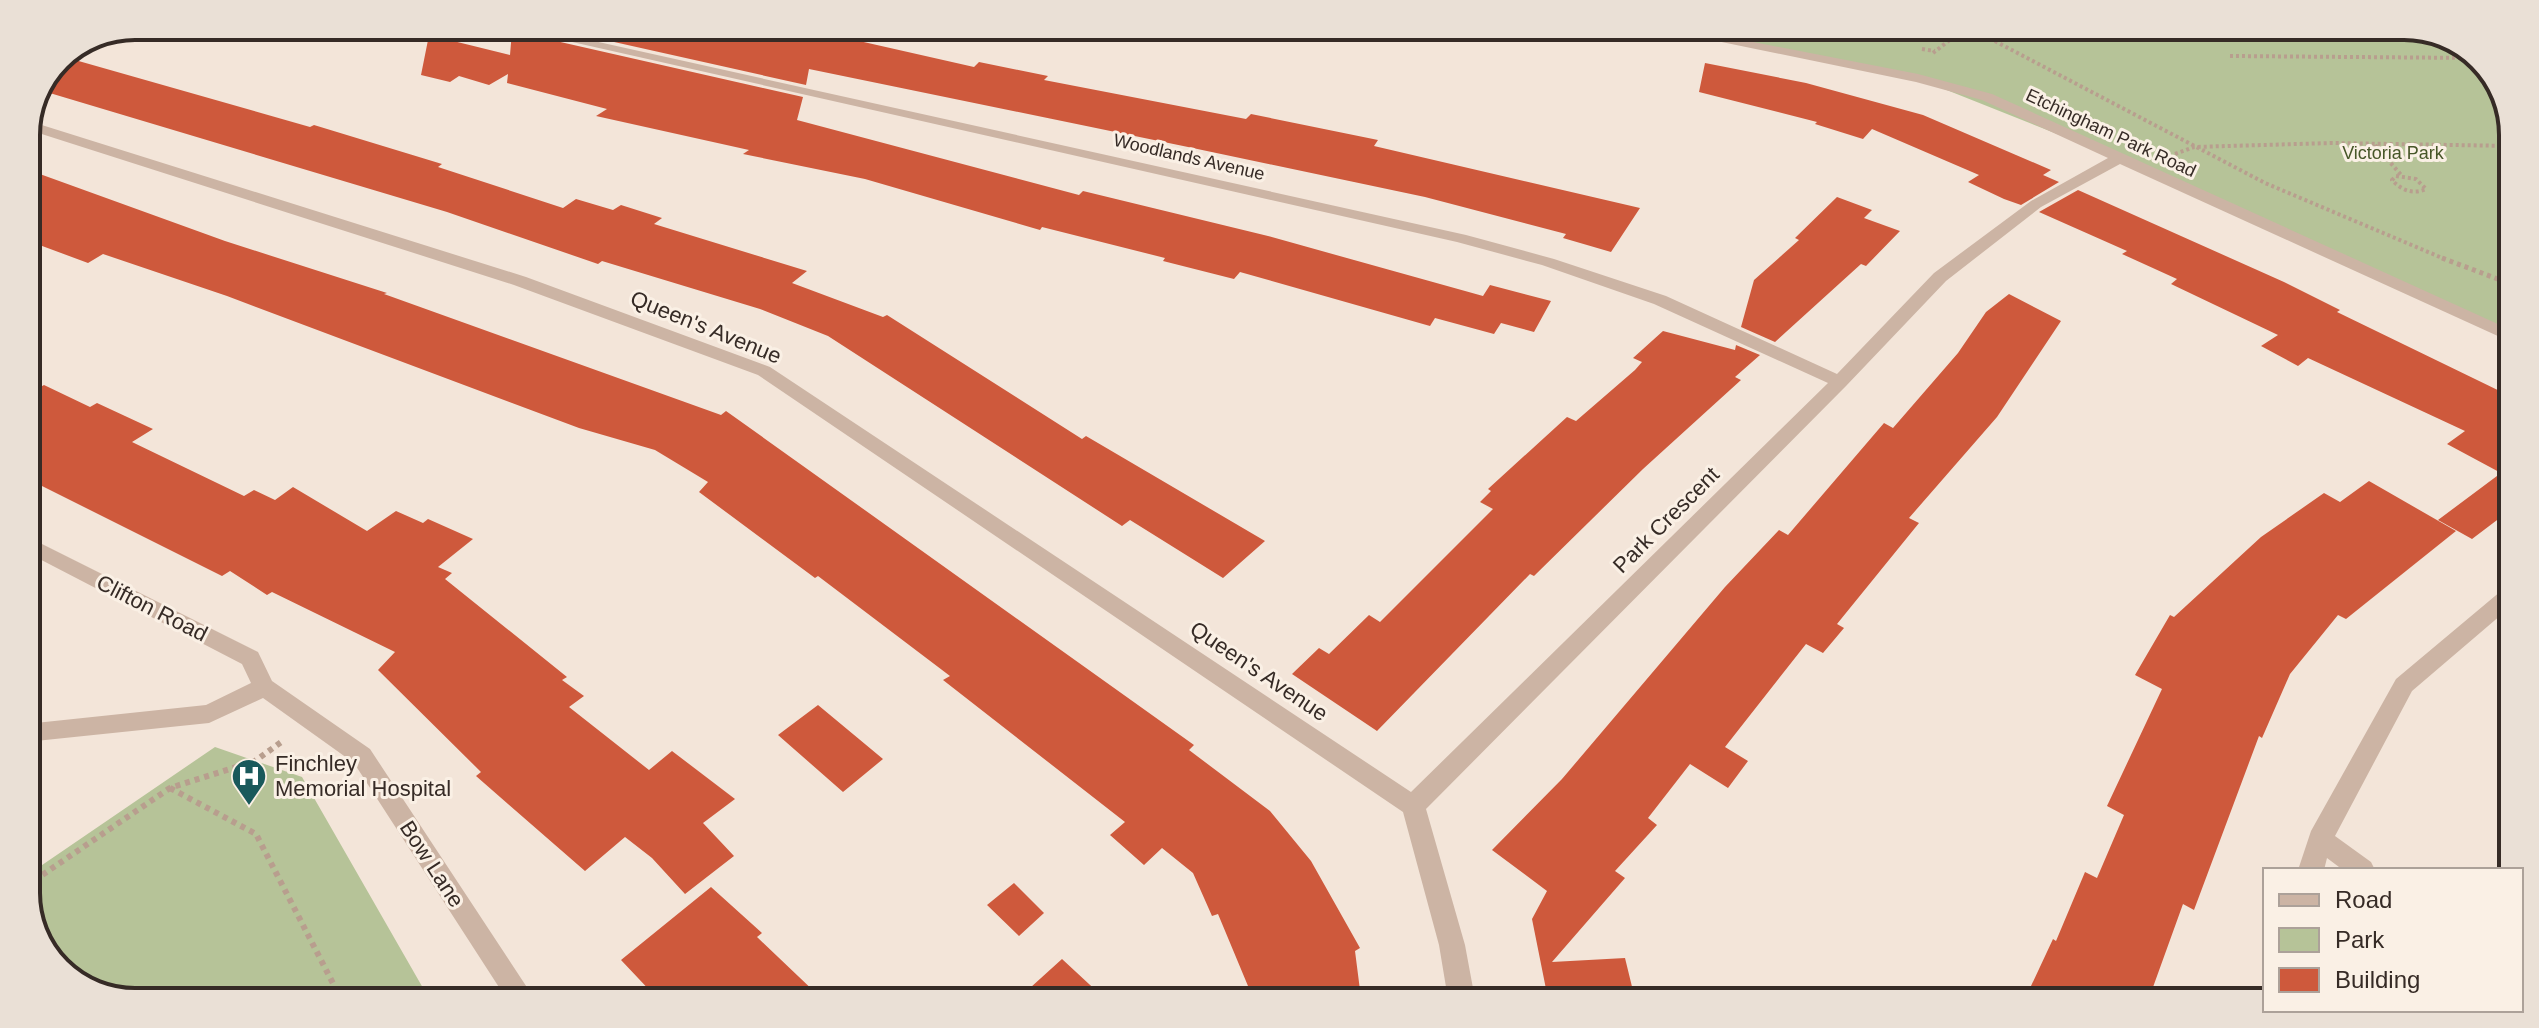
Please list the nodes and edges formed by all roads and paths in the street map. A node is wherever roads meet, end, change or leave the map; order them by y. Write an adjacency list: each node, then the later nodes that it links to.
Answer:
1 (570, 40): 14 (street, Woodlands Avenue)
2 (1721, 40): 10 (street, Etchingham Park Road)
3 (1995, 40): 9 (path)
4 (2230, 56): 5 (path)
5 (2459, 58)
6 (41, 129): 21 (street, Queen's Avenue)
7 (2374, 144): 8 (path); 9 (path); 11 (path)
8 (2499, 146)
9 (2194, 147): 12 (path)
10 (2118, 159): 13 (street, Etchingham Park Road); 14 (street, Park Crescent)
11 (2402, 176): 11 (path)
12 (2499, 279)
13 (2499, 332)
14 (1840, 382): 21 (street, Park Crescent)
15 (40, 550): 17 (street, Clifton Road)
16 (2499, 605): 22 (street)
17 (264, 687): 18 (street, Bow Lane); 19 (street)
18 (310, 721): 20 (path); 27 (street, Bow Lane)
19 (40, 732)
20 (170, 788): 25 (path); 26 (path)
21 (1413, 806): 28 (street)
22 (2320, 839): 23 (street); 24 (street)
23 (2312, 868)
24 (2359, 868)
25 (40, 876)
26 (335, 988)
27 (514, 988)
28 (1460, 988)

